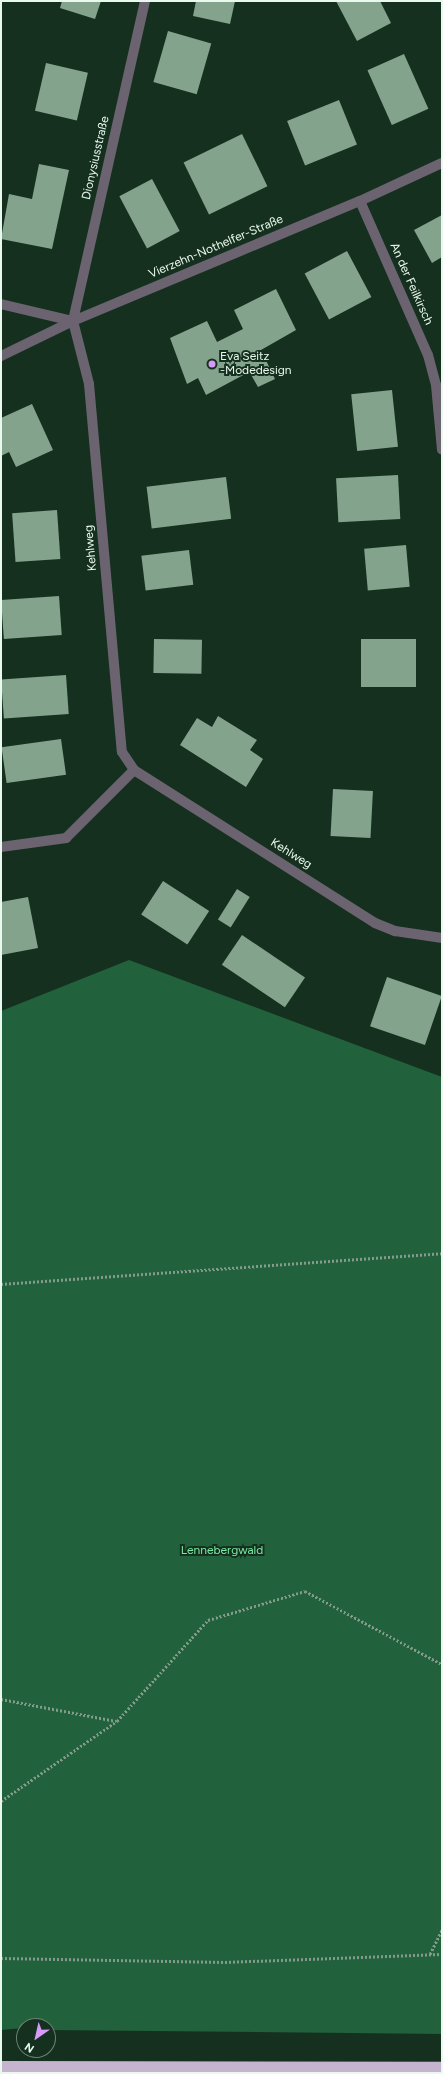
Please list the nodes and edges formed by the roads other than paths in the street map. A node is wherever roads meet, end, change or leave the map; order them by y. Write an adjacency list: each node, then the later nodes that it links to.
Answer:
1 (145, 1): 5 (street, Dionysiusstraße)
2 (442, 163): 3 (street, Vierzehn-Nothelfer-Straße)
3 (360, 201): 5 (street, Vierzehn-Nothelfer-Straße); 7 (street, An der Feilkirsch)
4 (1, 304): 5 (street)
5 (73, 321): 6 (street, Vierzehn-Nothelfer-Straße); 8 (street, Kehlweg)
6 (1, 356)
7 (442, 450)
8 (134, 770): 9 (street); 10 (street, Kehlweg)
9 (1, 847)
10 (442, 938)
11 (1, 2067): 12 (highway)
12 (442, 2068)

